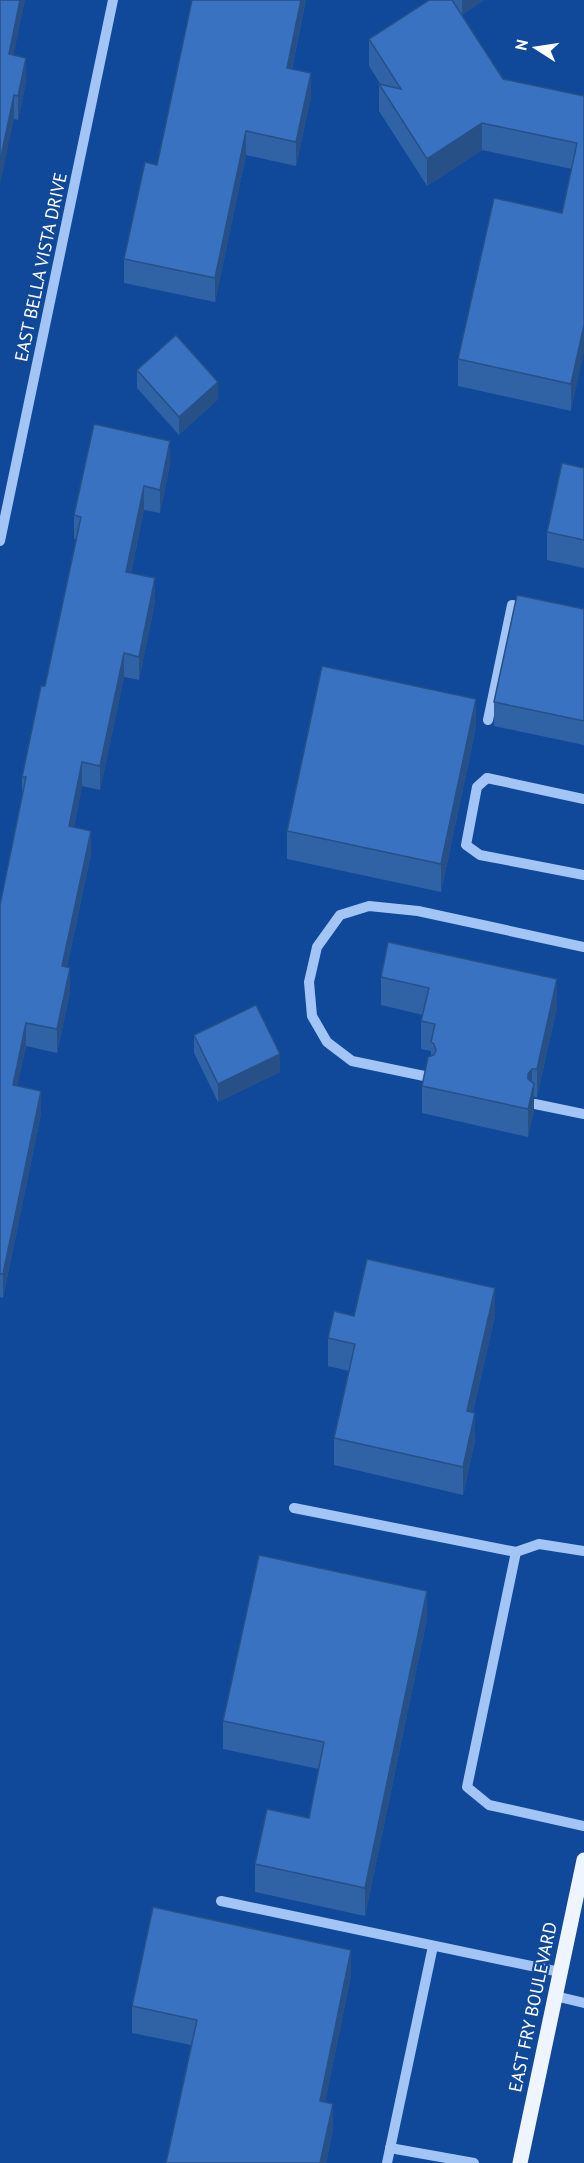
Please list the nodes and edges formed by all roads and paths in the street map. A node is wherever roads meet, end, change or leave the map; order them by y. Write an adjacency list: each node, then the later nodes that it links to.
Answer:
1 (113, 0): 2 (street, EAST BELLA VISTA DRIVE)
2 (0, 541)
3 (543, 611): 4 (street)
4 (488, 720)
5 (584, 799): 6 (street)
6 (584, 875)
7 (584, 947): 8 (street)
8 (429, 1077)
9 (535, 1104): 10 (street)
10 (584, 1114)
11 (294, 1508): 13 (street)
12 (584, 1551): 13 (street)
13 (516, 1552): 14 (street)
14 (584, 1826)
15 (584, 1860): 18 (main road, EAST FRY BOULEVARD)
16 (221, 1901): 17 (street)
17 (433, 1946): 18 (street); 21 (street)
18 (560, 1972): 19 (main road, EAST FRY BOULEVARD)
19 (555, 1996): 20 (street); 24 (main road, EAST FRY BOULEVARD)
20 (584, 2003)
21 (390, 2148): 22 (street); 23 (street)
22 (387, 2163)
23 (474, 2163)
24 (520, 2163)

